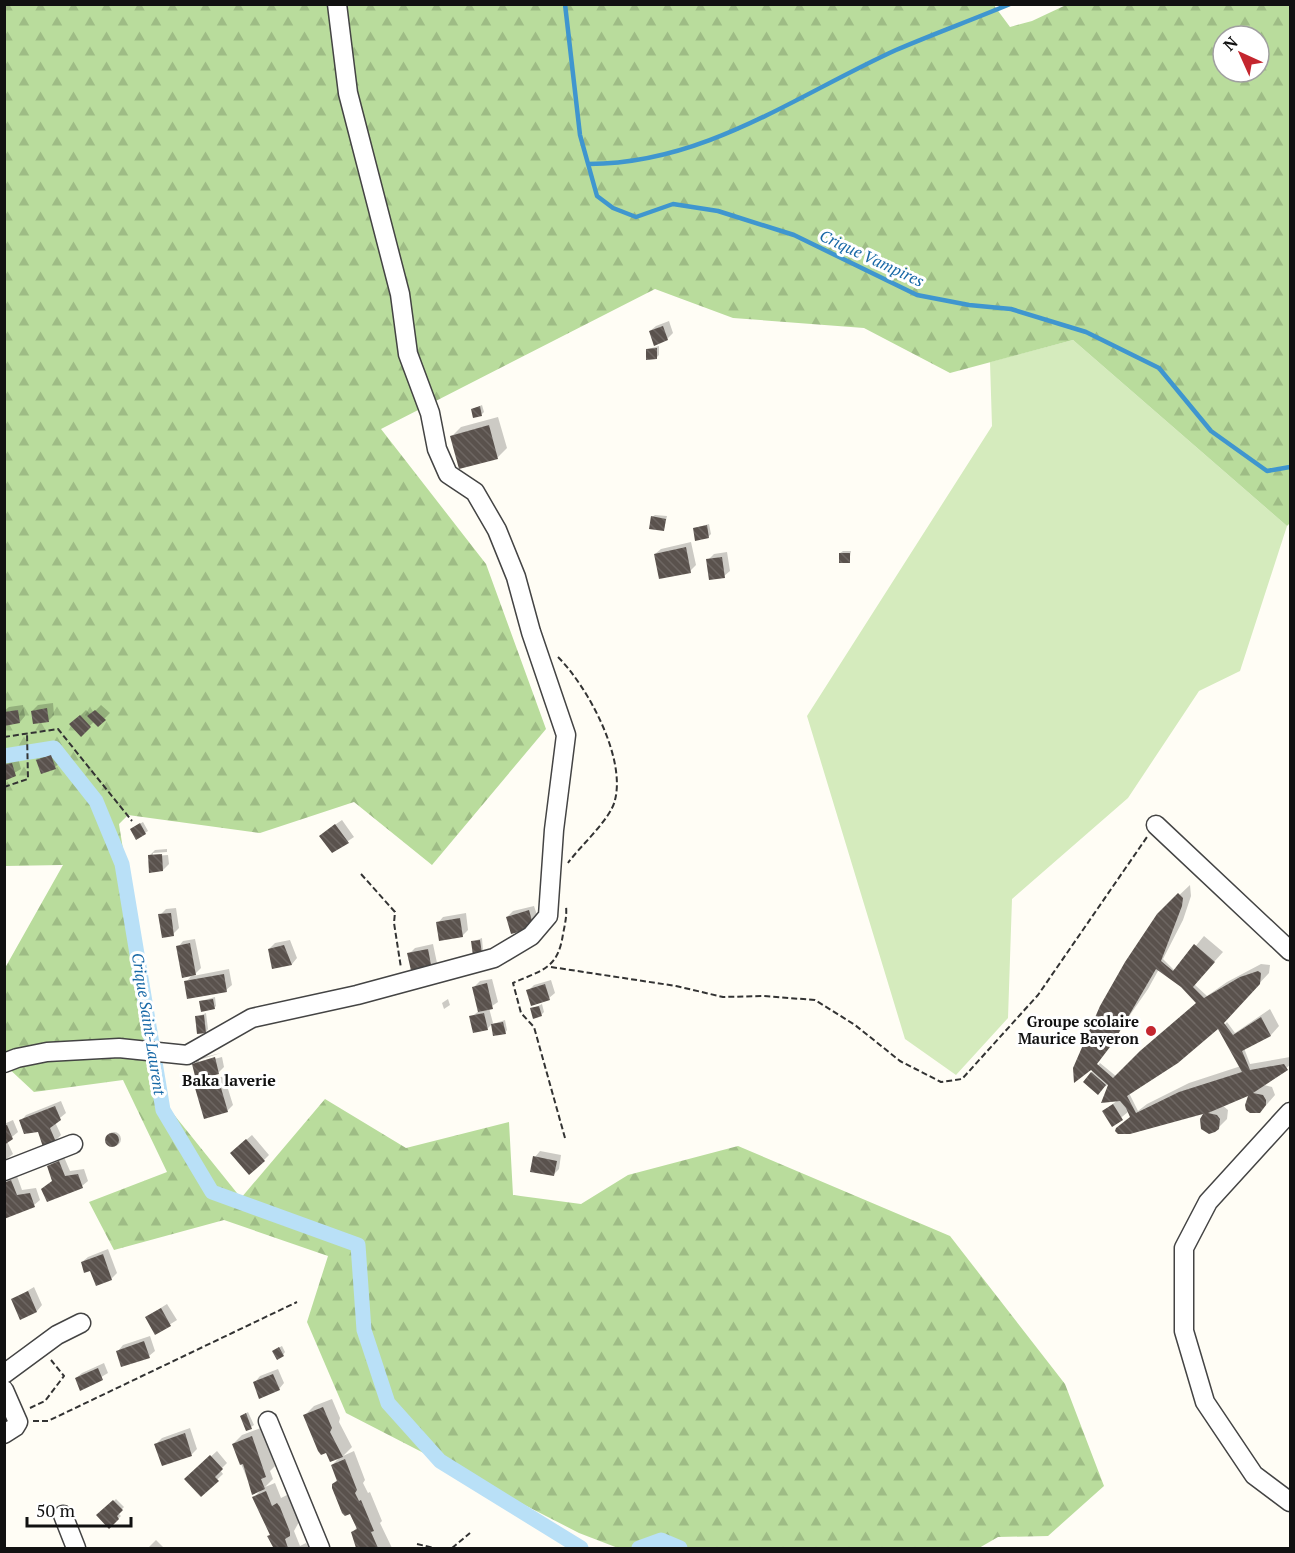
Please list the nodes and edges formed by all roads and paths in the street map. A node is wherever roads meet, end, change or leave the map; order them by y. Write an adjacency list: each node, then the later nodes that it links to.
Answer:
1 (337, 4): 10 (street)
2 (27, 733): 3 (path); 4 (path); 5 (path)
3 (4, 737)
4 (4, 787)
5 (132, 821)
6 (1156, 825): 8 (street); 9 (path)
7 (361, 873): 10 (path)
8 (1290, 951)
9 (550, 967)
10 (404, 982): 11 (street)
11 (4, 1063)
12 (1290, 1112): 22 (street)
13 (73, 1144): 14 (street)
14 (4, 1171)
15 (297, 1302): 21 (path)
16 (81, 1323): 17 (street)
17 (35, 1353): 18 (street); 21 (path)
18 (4, 1374)
19 (4, 1390): 21 (street)
20 (268, 1421): 27 (street)
21 (13, 1422)
22 (1290, 1502)
23 (63, 1515): 26 (street)
24 (470, 1533): 29 (path)
25 (417, 1544): 28 (path)
26 (76, 1548)
27 (320, 1548)
28 (434, 1548)
29 (452, 1548)

